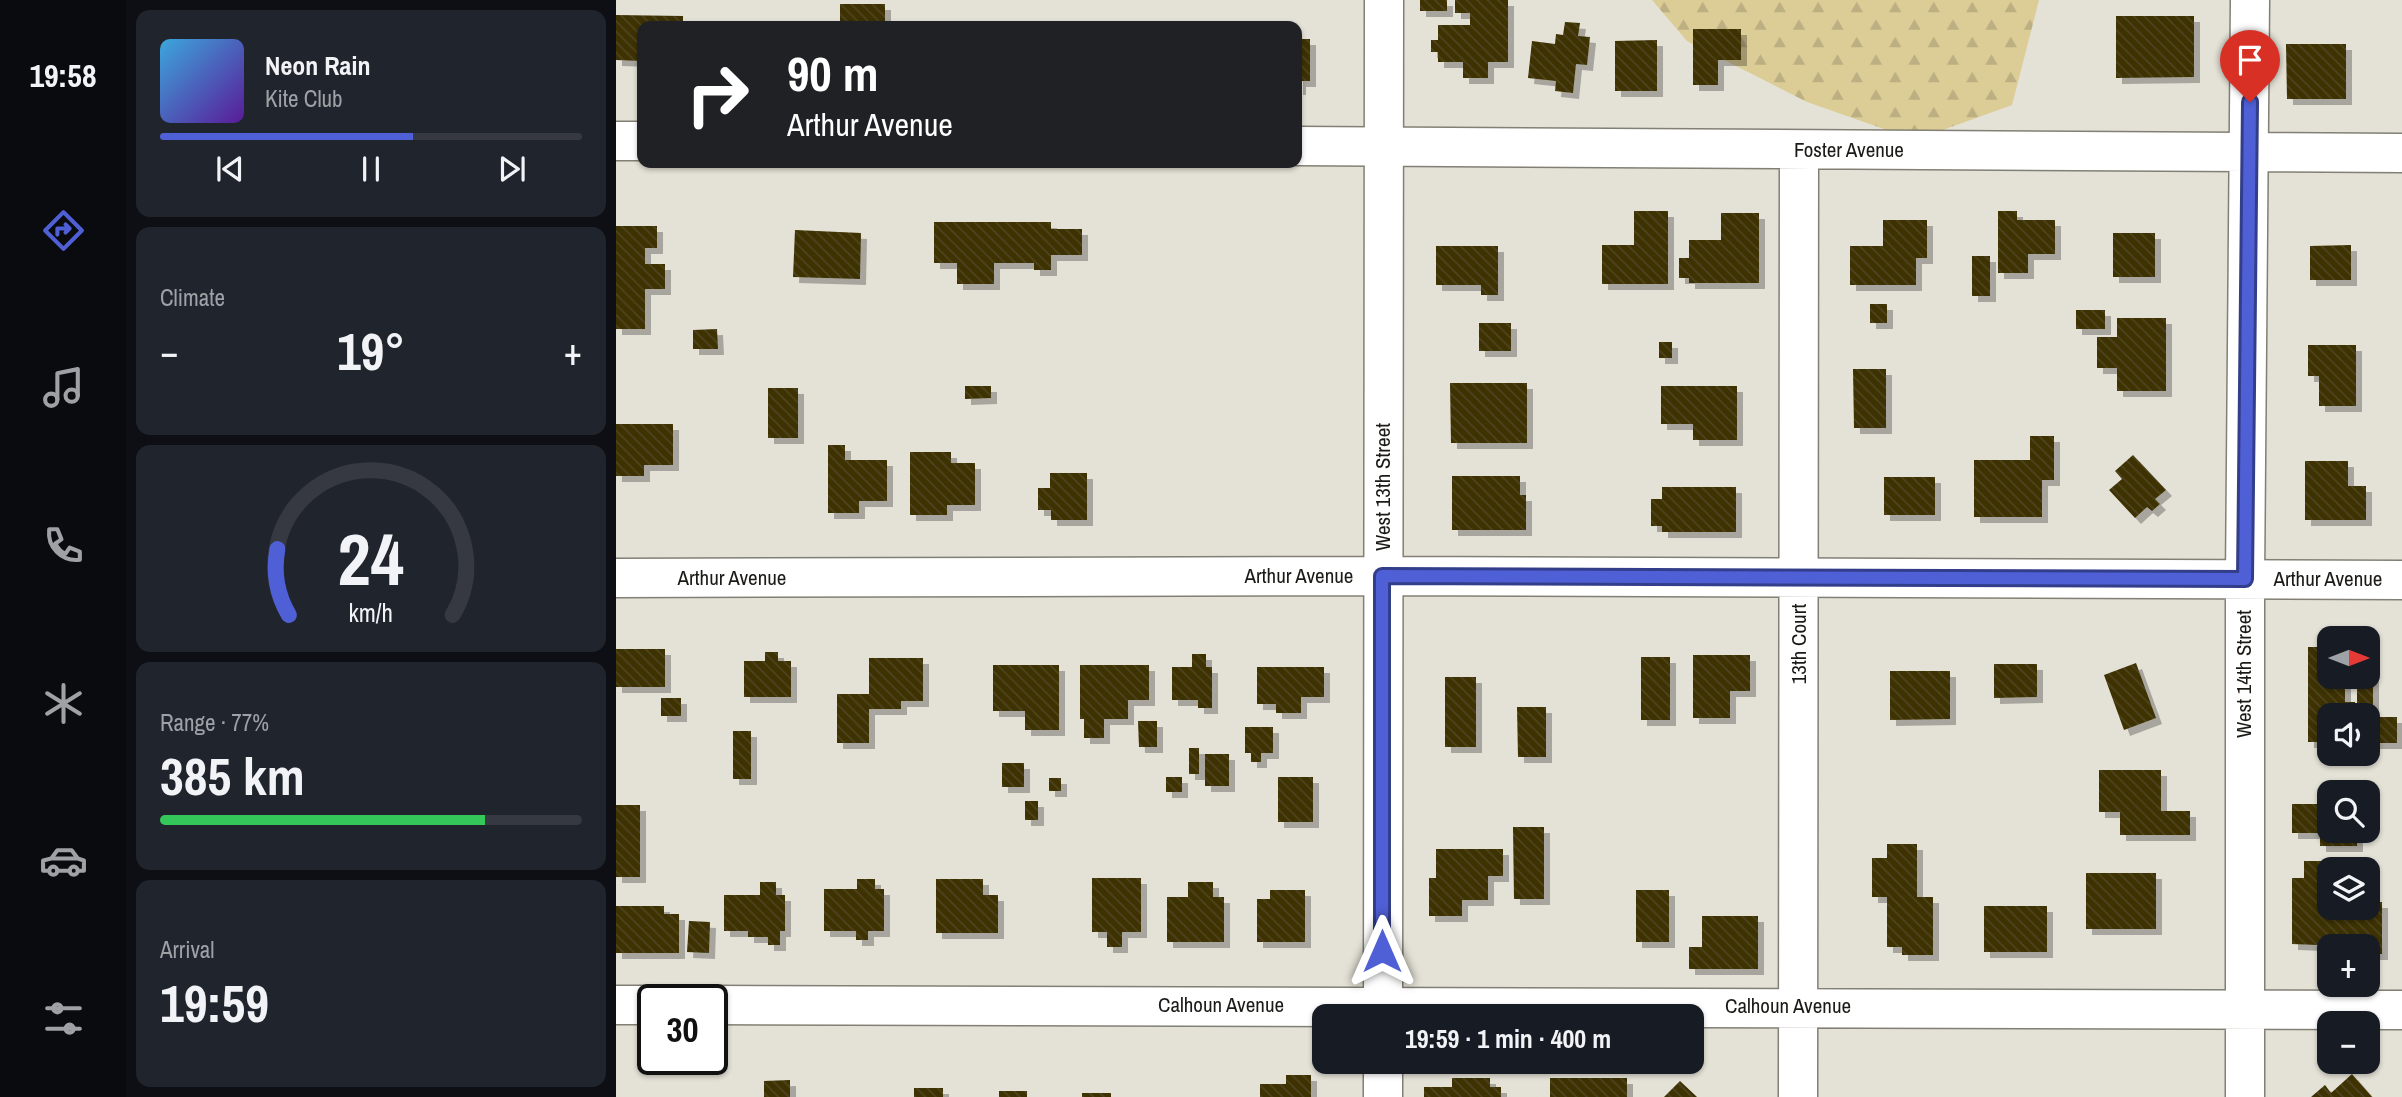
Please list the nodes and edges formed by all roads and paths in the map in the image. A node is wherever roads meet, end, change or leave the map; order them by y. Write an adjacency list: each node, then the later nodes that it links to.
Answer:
1 (1384, 0): 6 (street, West 13th Street)
2 (2250, 0): 8 (street, West 14th Street)
3 (616, 141): 4 (street)
4 (637, 141)
5 (1302, 146): 6 (street, Foster Avenue)
6 (1385, 146): 7 (street, Foster Avenue); 10 (street, West 13th Street)
7 (1799, 150): 8 (street, Foster Avenue); 11 (street, 13th Court)
8 (2250, 152): 9 (street, Foster Avenue); 13 (street, West 14th Street)
9 (2402, 153)
10 (1382, 576): 11 (street, Arthur Avenue); 12 (street, Arthur Avenue); 15 (street, West 13th Street)
11 (1799, 576): 13 (street, Arthur Avenue); 19 (street, 13th Court)
12 (616, 578)
13 (2245, 579): 14 (street, Arthur Avenue); 21 (street, West 14th Street)
14 (2402, 580)
15 (1382, 1004)
16 (616, 1005): 17 (street)
17 (637, 1005)
18 (728, 1005): 22 (street, Calhoun Avenue)
19 (1798, 1006): 20 (street, Calhoun Avenue); 21 (street, Calhoun Avenue); 26 (street, 13th Court)
20 (1704, 1007)
21 (2244, 1008): 23 (street, Calhoun Avenue); 27 (street, West 14th Street)
22 (1312, 1010)
23 (2402, 1010)
24 (1383, 1074): 25 (street)
25 (1383, 1097)
26 (1798, 1097)
27 (2245, 1097)

